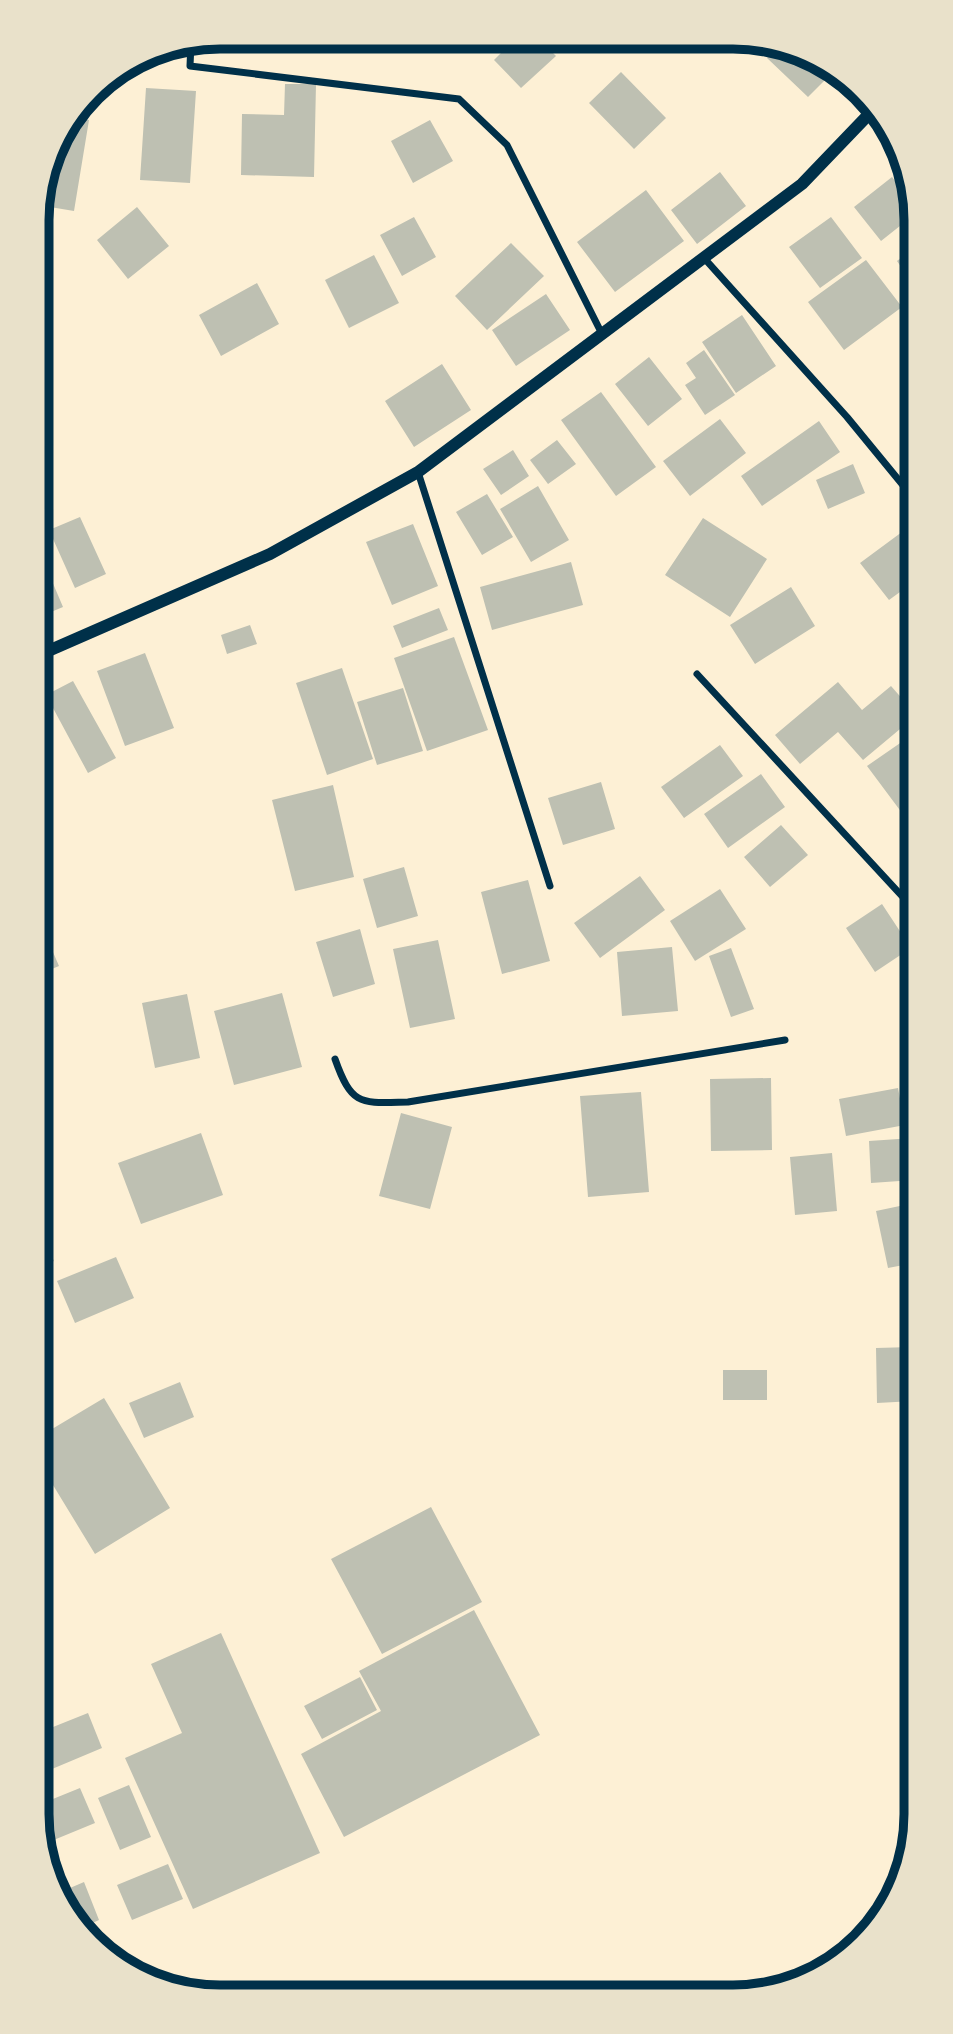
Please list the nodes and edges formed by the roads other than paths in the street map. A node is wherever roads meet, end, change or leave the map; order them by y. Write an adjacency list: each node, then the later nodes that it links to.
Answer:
1 (191, 52): 4 (street)
2 (868, 115): 3 (street)
3 (704, 258): 4 (street); 6 (street)
4 (602, 334): 5 (street)
5 (418, 472): 7 (street); 9 (street)
6 (904, 486)
7 (49, 651)
8 (696, 674): 10 (street)
9 (550, 886)
10 (904, 899)
11 (785, 1040): 12 (street)
12 (335, 1059)

